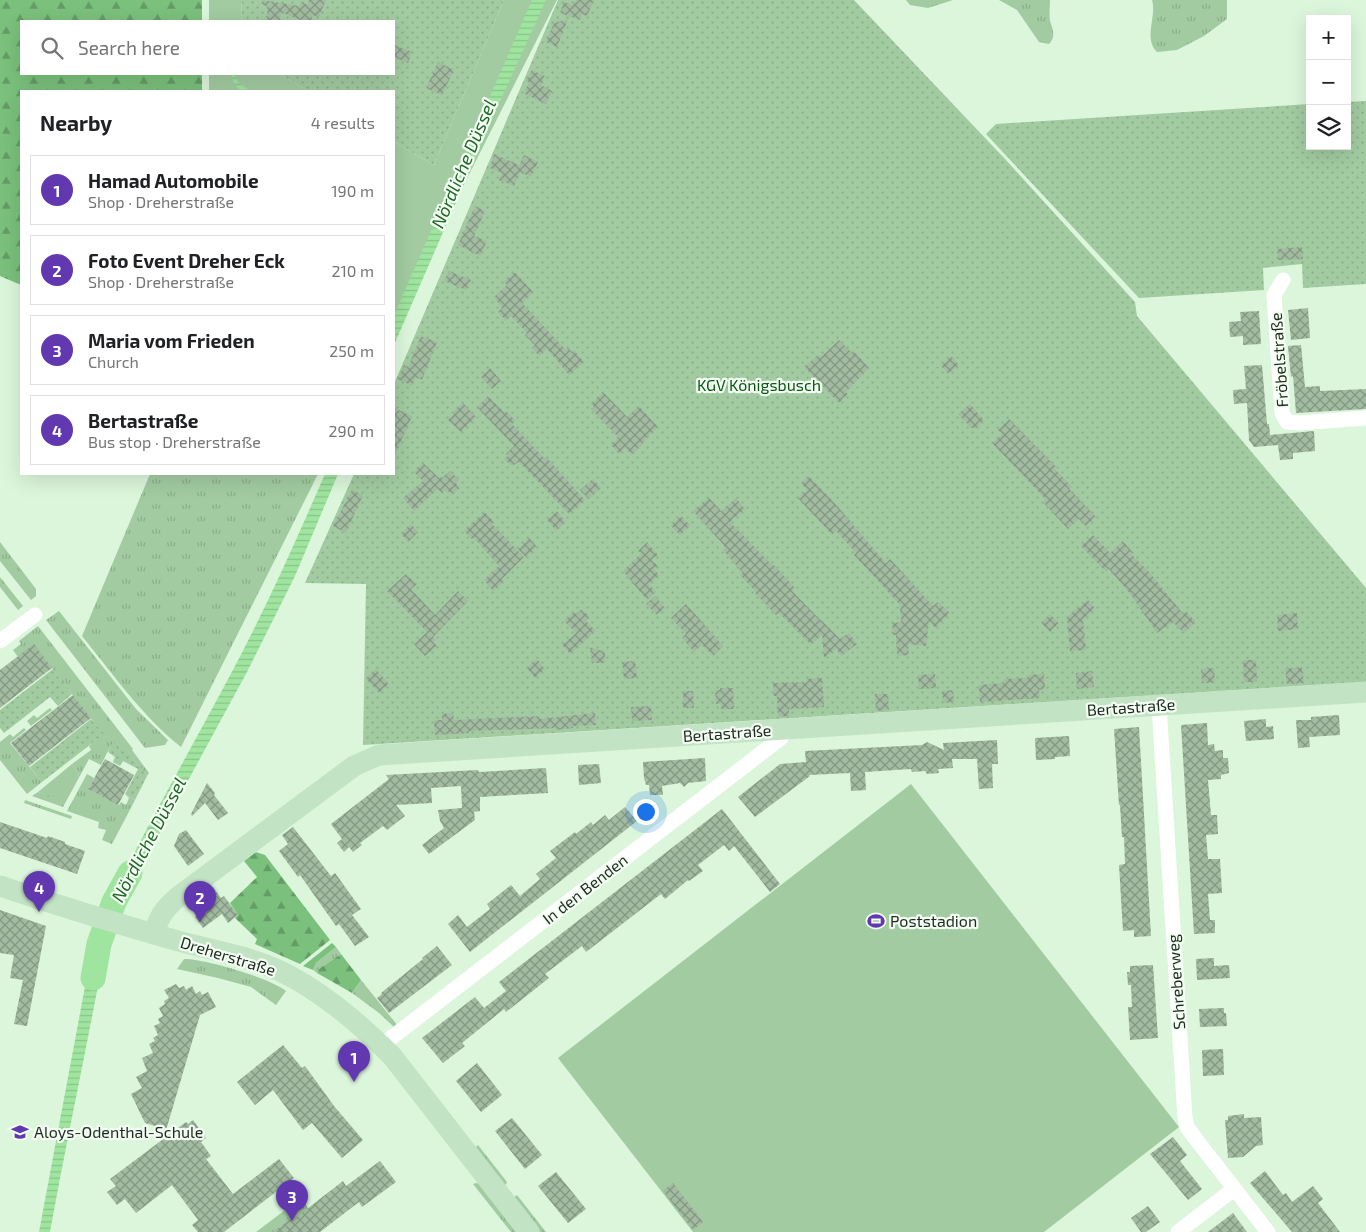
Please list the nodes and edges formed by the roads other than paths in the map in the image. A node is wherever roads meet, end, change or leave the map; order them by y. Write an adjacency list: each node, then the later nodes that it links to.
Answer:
1 (1283, 280): 2 (street, Fröbelstraße)
2 (1366, 418)
3 (35, 615): 4 (street)
4 (0, 641)
5 (1366, 692): 6 (street, Bertastraße)
6 (1159, 705): 7 (street, Bertastraße); 11 (street, Schreberweg)
7 (784, 730): 9 (street, Bertastraße); 10 (street, In den Benden)
8 (0, 886): 9 (street, Dreherstraße)
9 (154, 934): 10 (street, Dreherstraße)
10 (382, 1046): 12 (street, Dreherstraße)
11 (1234, 1189): 13 (street); 14 (street, Schreberweg)
12 (529, 1232)
13 (1178, 1232)
14 (1268, 1232)

